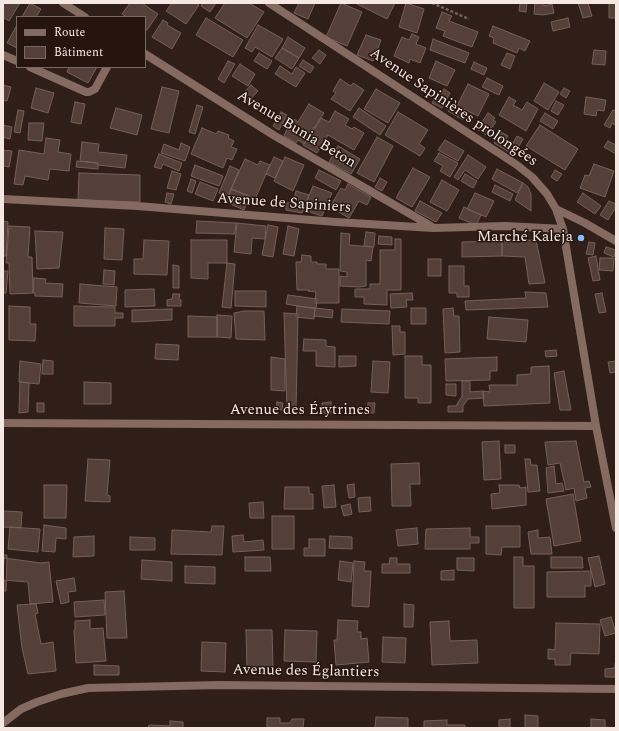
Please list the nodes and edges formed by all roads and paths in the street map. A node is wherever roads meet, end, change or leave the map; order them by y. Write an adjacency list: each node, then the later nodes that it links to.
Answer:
1 (63, 3): 4 (street)
2 (269, 3): 12 (street, Avenue Sapinières prolongées)
3 (432, 3): 5 (path)
4 (83, 16)
5 (469, 19)
6 (3, 55): 8 (street)
7 (146, 55): 13 (street, Avenue Bunia Beton)
8 (16, 61)
9 (32, 68): 10 (street)
10 (106, 68)
11 (3, 199): 13 (street, Avenue de Sapiniers)
12 (556, 209): 14 (street, Avenue Sapinières prolongées); 15 (street)
13 (433, 228): 14 (street, Avenue de Sapiniers)
14 (563, 229): 17 (street, Avenue Sapinières prolongées)
15 (616, 241)
16 (3, 423): 17 (street, Avenue des Érytrines)
17 (596, 426): 18 (street, Avenue Sapinières prolongées)
18 (616, 528)
19 (616, 689): 20 (street, Avenue des Églantiers)
20 (3, 722)

